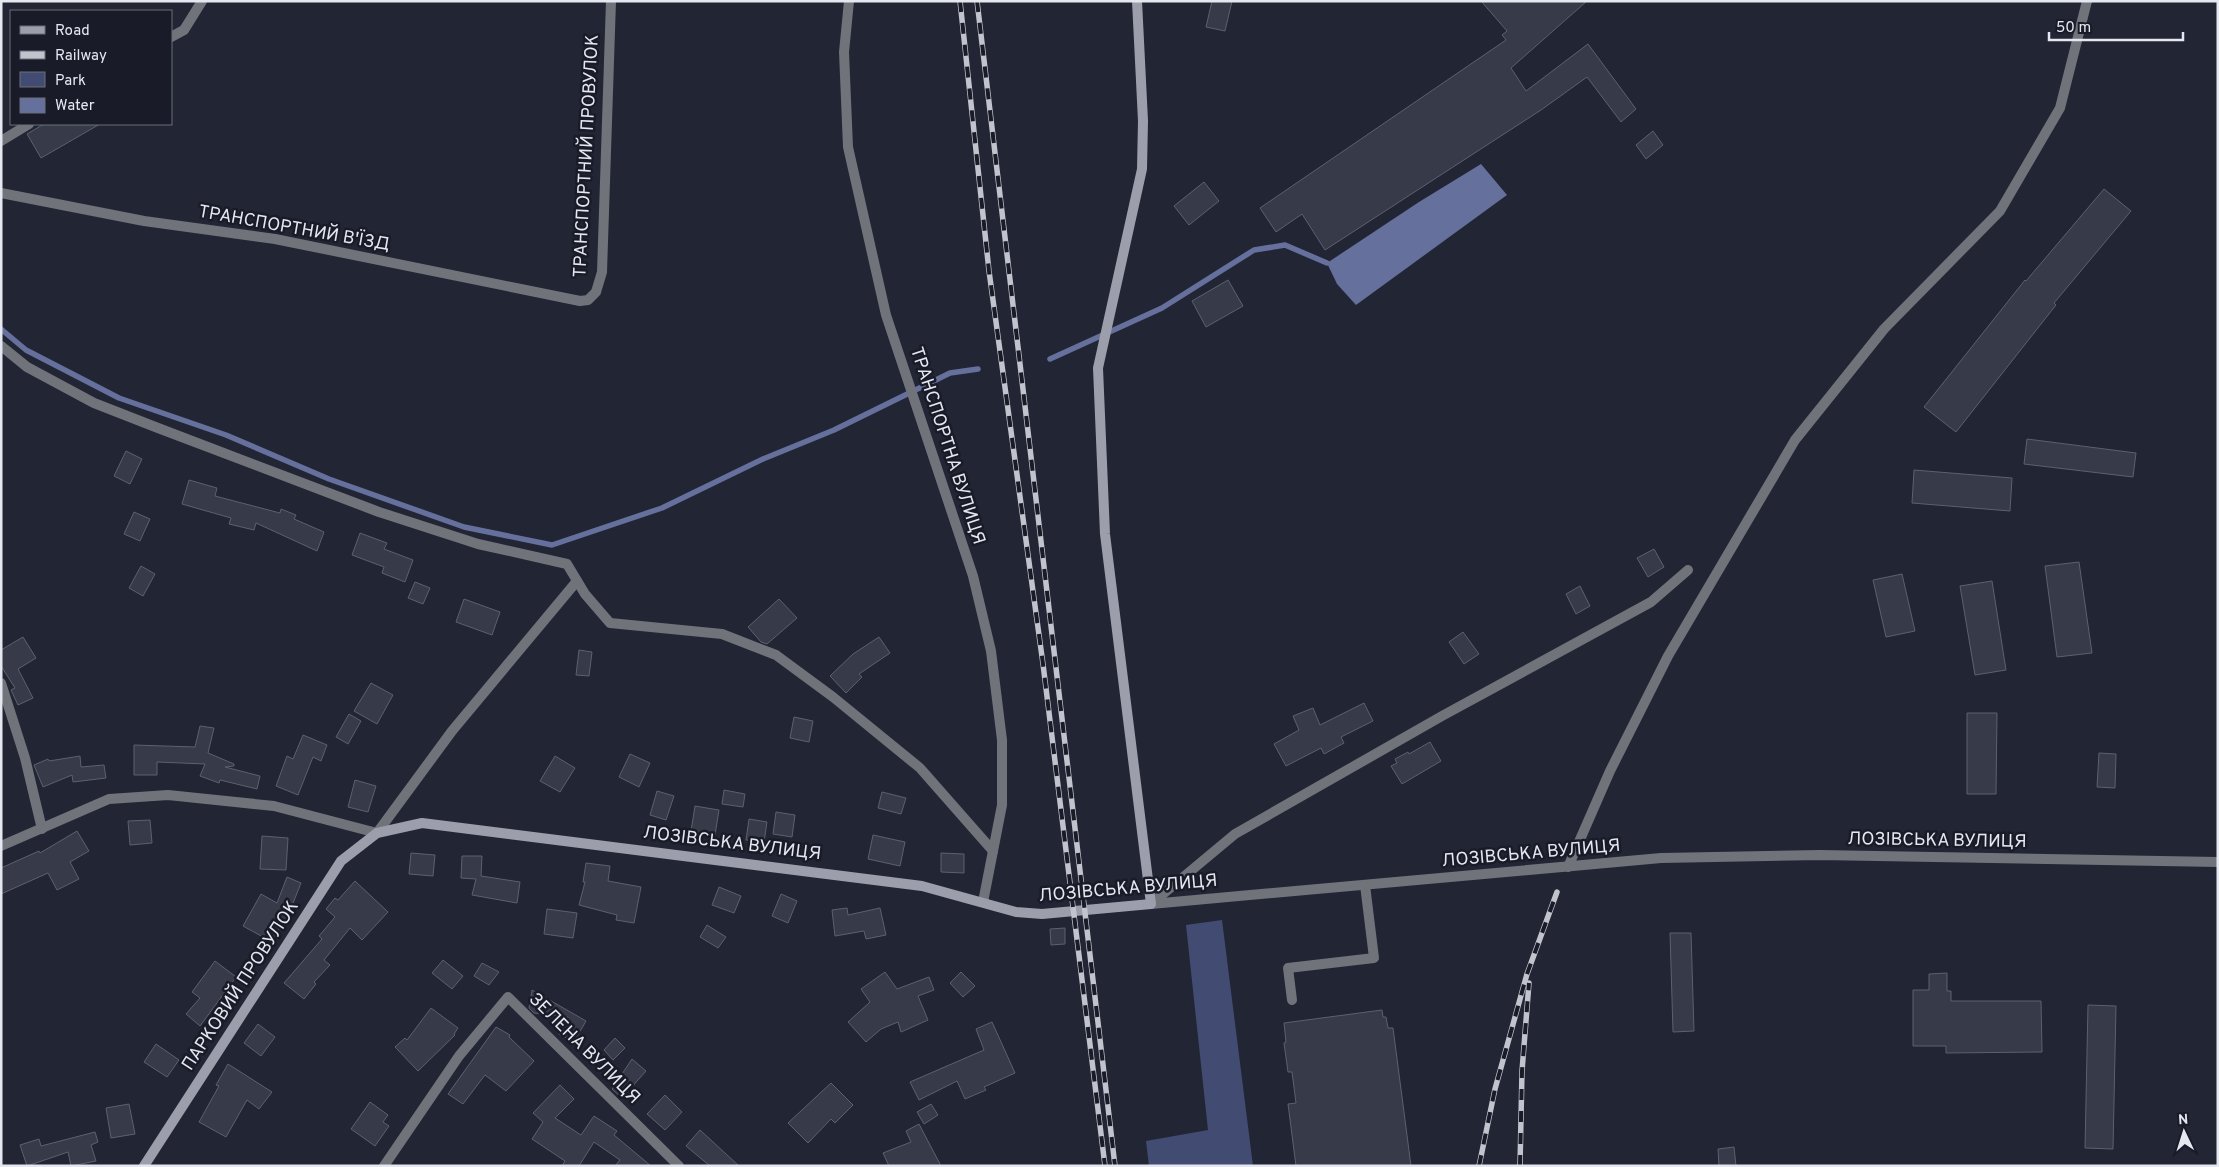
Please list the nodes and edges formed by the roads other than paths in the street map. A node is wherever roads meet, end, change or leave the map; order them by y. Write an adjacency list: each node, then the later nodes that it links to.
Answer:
1 (202, 1): 6 (street)
2 (611, 1): 10 (street, ТРАНСПОРТНИЙ ПРОВУЛОК)
3 (849, 1): 18 (street, ТРАНСПОРТНА ВУЛИЦЯ)
4 (1137, 1): 23 (main road)
5 (2087, 1): 20 (street)
6 (172, 36)
7 (27, 125): 8 (street)
8 (1, 141)
9 (1, 193): 10 (street, ТРАНСПОРТНИЙ В'ЇЗД)
10 (580, 301)
11 (1, 346): 13 (street)
12 (1688, 570): 23 (street)
13 (577, 581): 16 (street); 18 (street)
14 (1, 683): 15 (street)
15 (42, 830): 16 (street, ЛОЗІВСЬКА ВУЛИЦЯ); 17 (street, ЛОЗІВСЬКА ВУЛИЦЯ)
16 (377, 833): 22 (main road, ЛОЗІВСЬКА ВУЛИЦЯ); 25 (main road, ПАРКОВИЙ ПРОВУЛОК)
17 (1, 846)
18 (993, 851): 22 (street, ТРАНСПОРТНА ВУЛИЦЯ)
19 (2218, 862): 20 (street, ЛОЗІВСЬКА ВУЛИЦЯ)
20 (1568, 867): 21 (street, ЛОЗІВСЬКА ВУЛИЦЯ)
21 (1365, 885): 23 (street, ЛОЗІВСЬКА ВУЛИЦЯ); 24 (street)
22 (983, 902): 23 (main road, ЛОЗІВСЬКА ВУЛИЦЯ)
23 (1151, 904)
24 (1292, 1000)
25 (144, 1166)
26 (384, 1166): 27 (street, ЗЕЛЕНА ВУЛИЦЯ)
27 (679, 1166)

